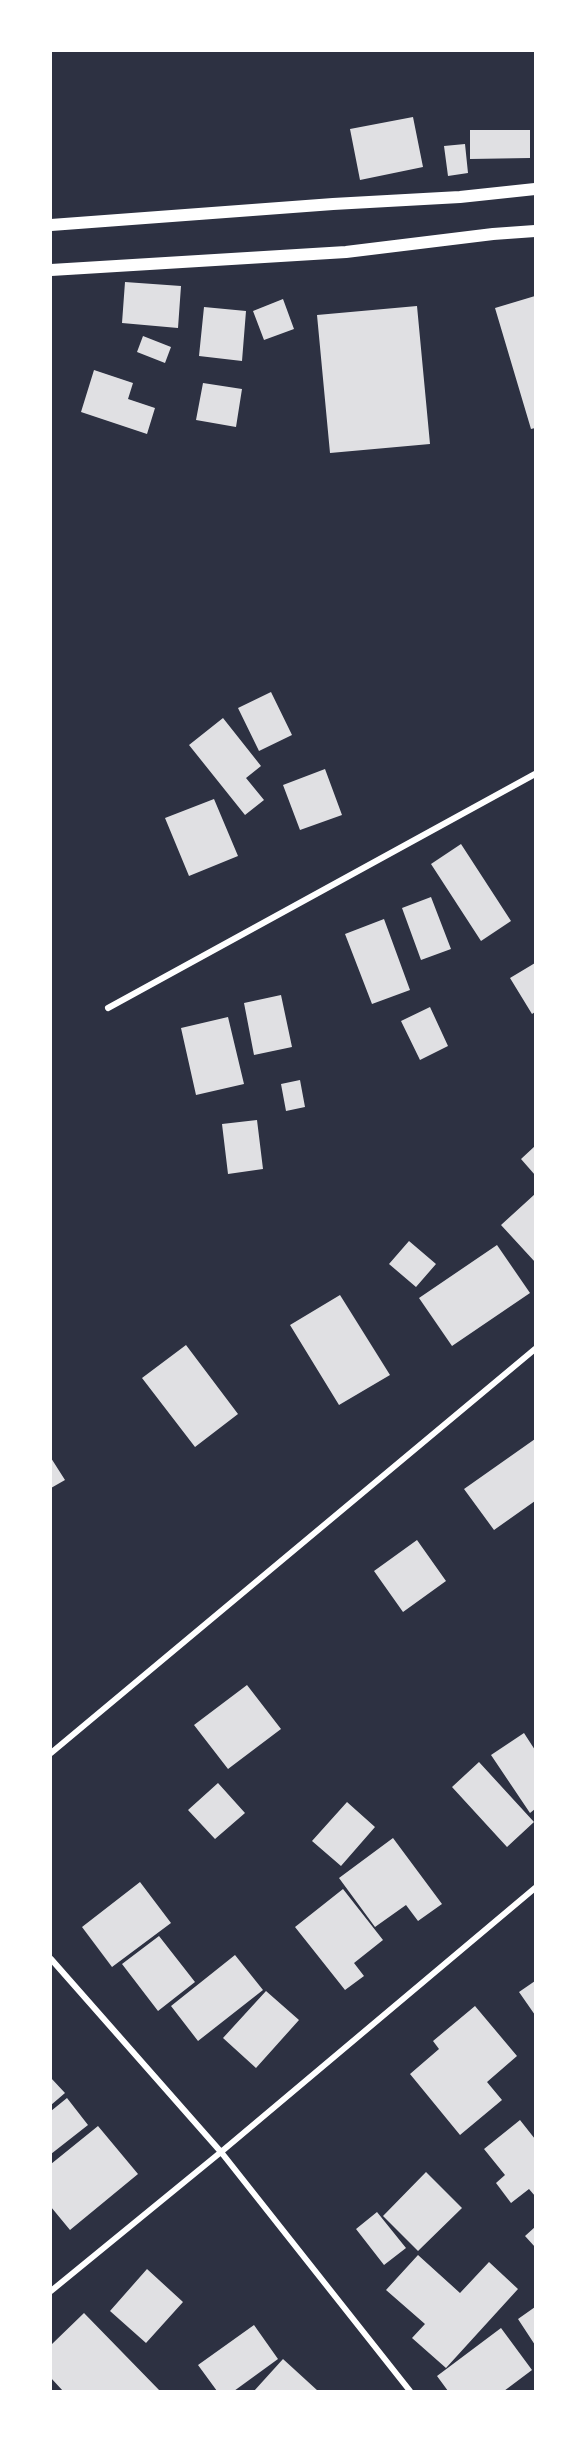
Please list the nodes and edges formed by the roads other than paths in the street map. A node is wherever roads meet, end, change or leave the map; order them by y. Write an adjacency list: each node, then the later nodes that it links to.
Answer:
1 (535, 189): 2 (main road)
2 (51, 225)
3 (535, 231): 4 (main road)
4 (51, 270)
5 (535, 774): 6 (street)
6 (108, 1008)
7 (535, 1349): 8 (street)
8 (51, 1753)
9 (535, 1888): 11 (street)
10 (51, 1959): 11 (street)
11 (221, 2152): 12 (street); 13 (street)
12 (51, 2291)
13 (410, 2391)

